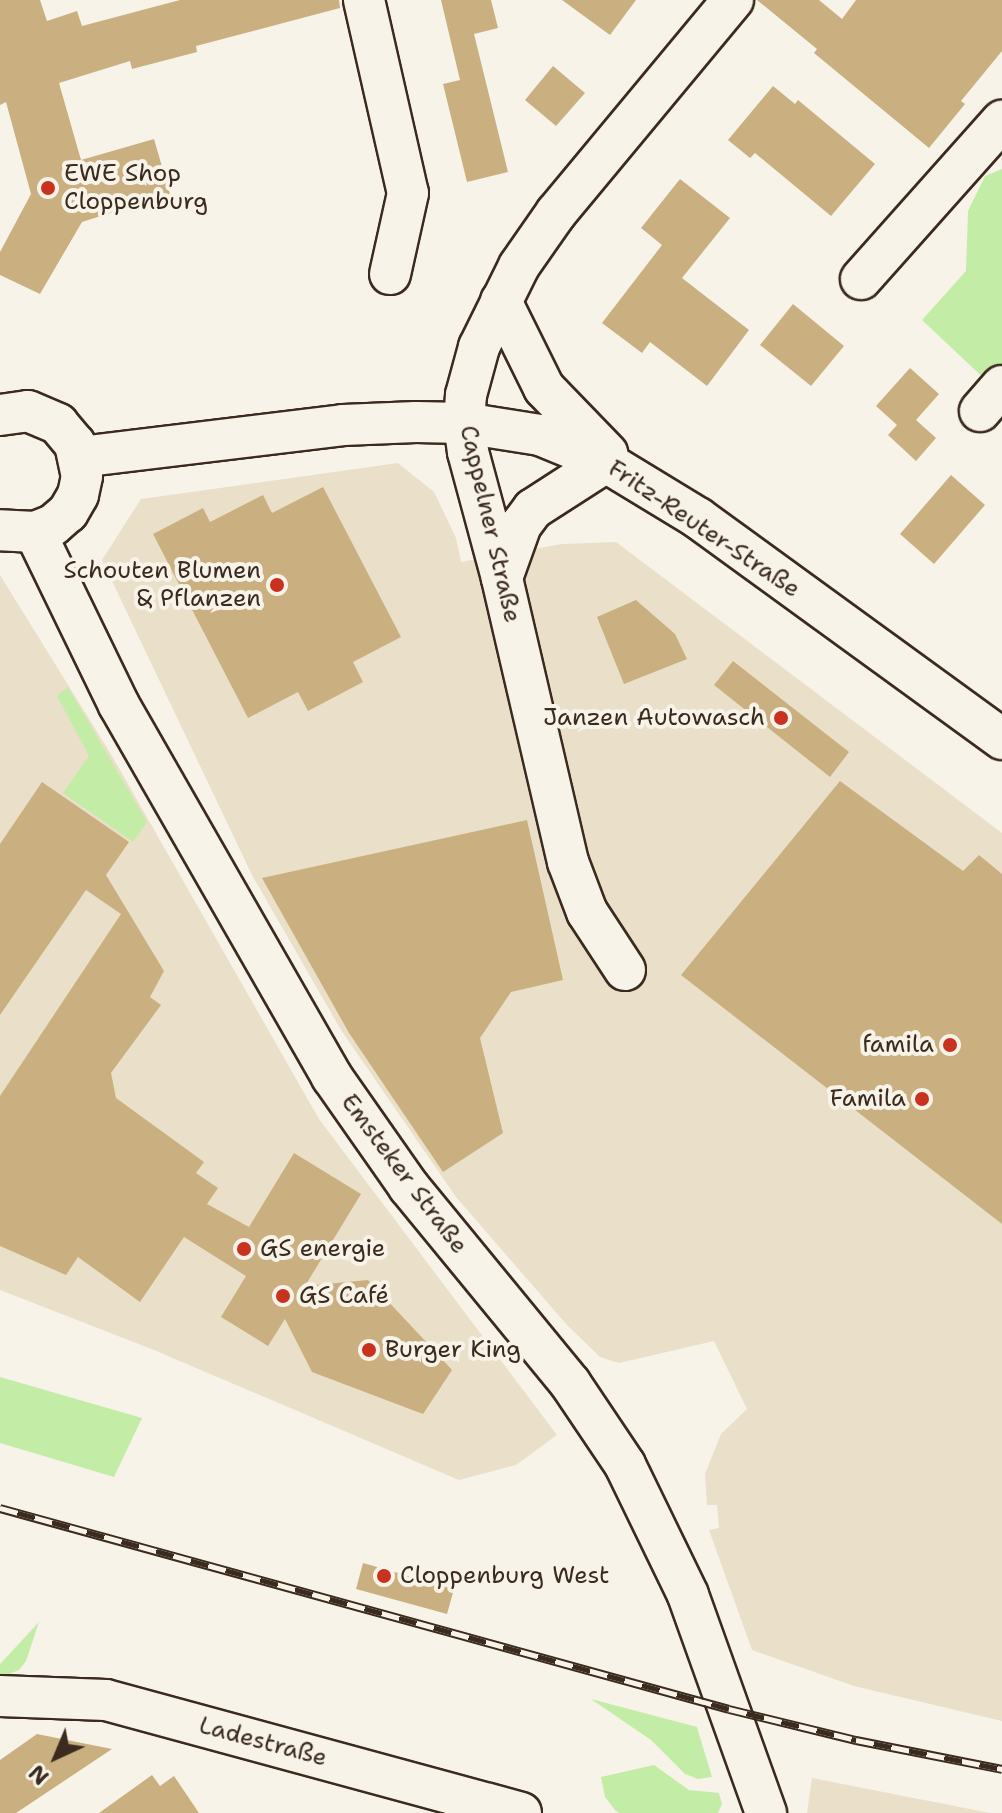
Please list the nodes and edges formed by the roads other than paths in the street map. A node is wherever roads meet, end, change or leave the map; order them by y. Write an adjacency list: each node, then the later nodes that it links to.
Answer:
1 (364, 0): 4 (street)
2 (733, 0): 6 (street, Cappelner Straße)
3 (1002, 121): 5 (street)
4 (390, 274)
5 (861, 279)
6 (501, 301): 8 (street, Cappelner Straße); 10 (street)
7 (0, 415): 9 (street)
8 (464, 423): 9 (street, Fritz-Reuter-Straße); 10 (street, Fritz-Reuter-Straße); 12 (street, Cappelner Straße)
9 (80, 457): 11 (street, Emsteker Straße)
10 (620, 469): 12 (street); 13 (street, Fritz-Reuter-Straße)
11 (18, 531): 17 (street, Emsteker Straße)
12 (502, 578): 14 (street, Cappelner Straße)
13 (1002, 739)
14 (625, 970)
15 (0, 1696): 16 (street, Ladestraße)
16 (521, 1813)
17 (766, 1813)

